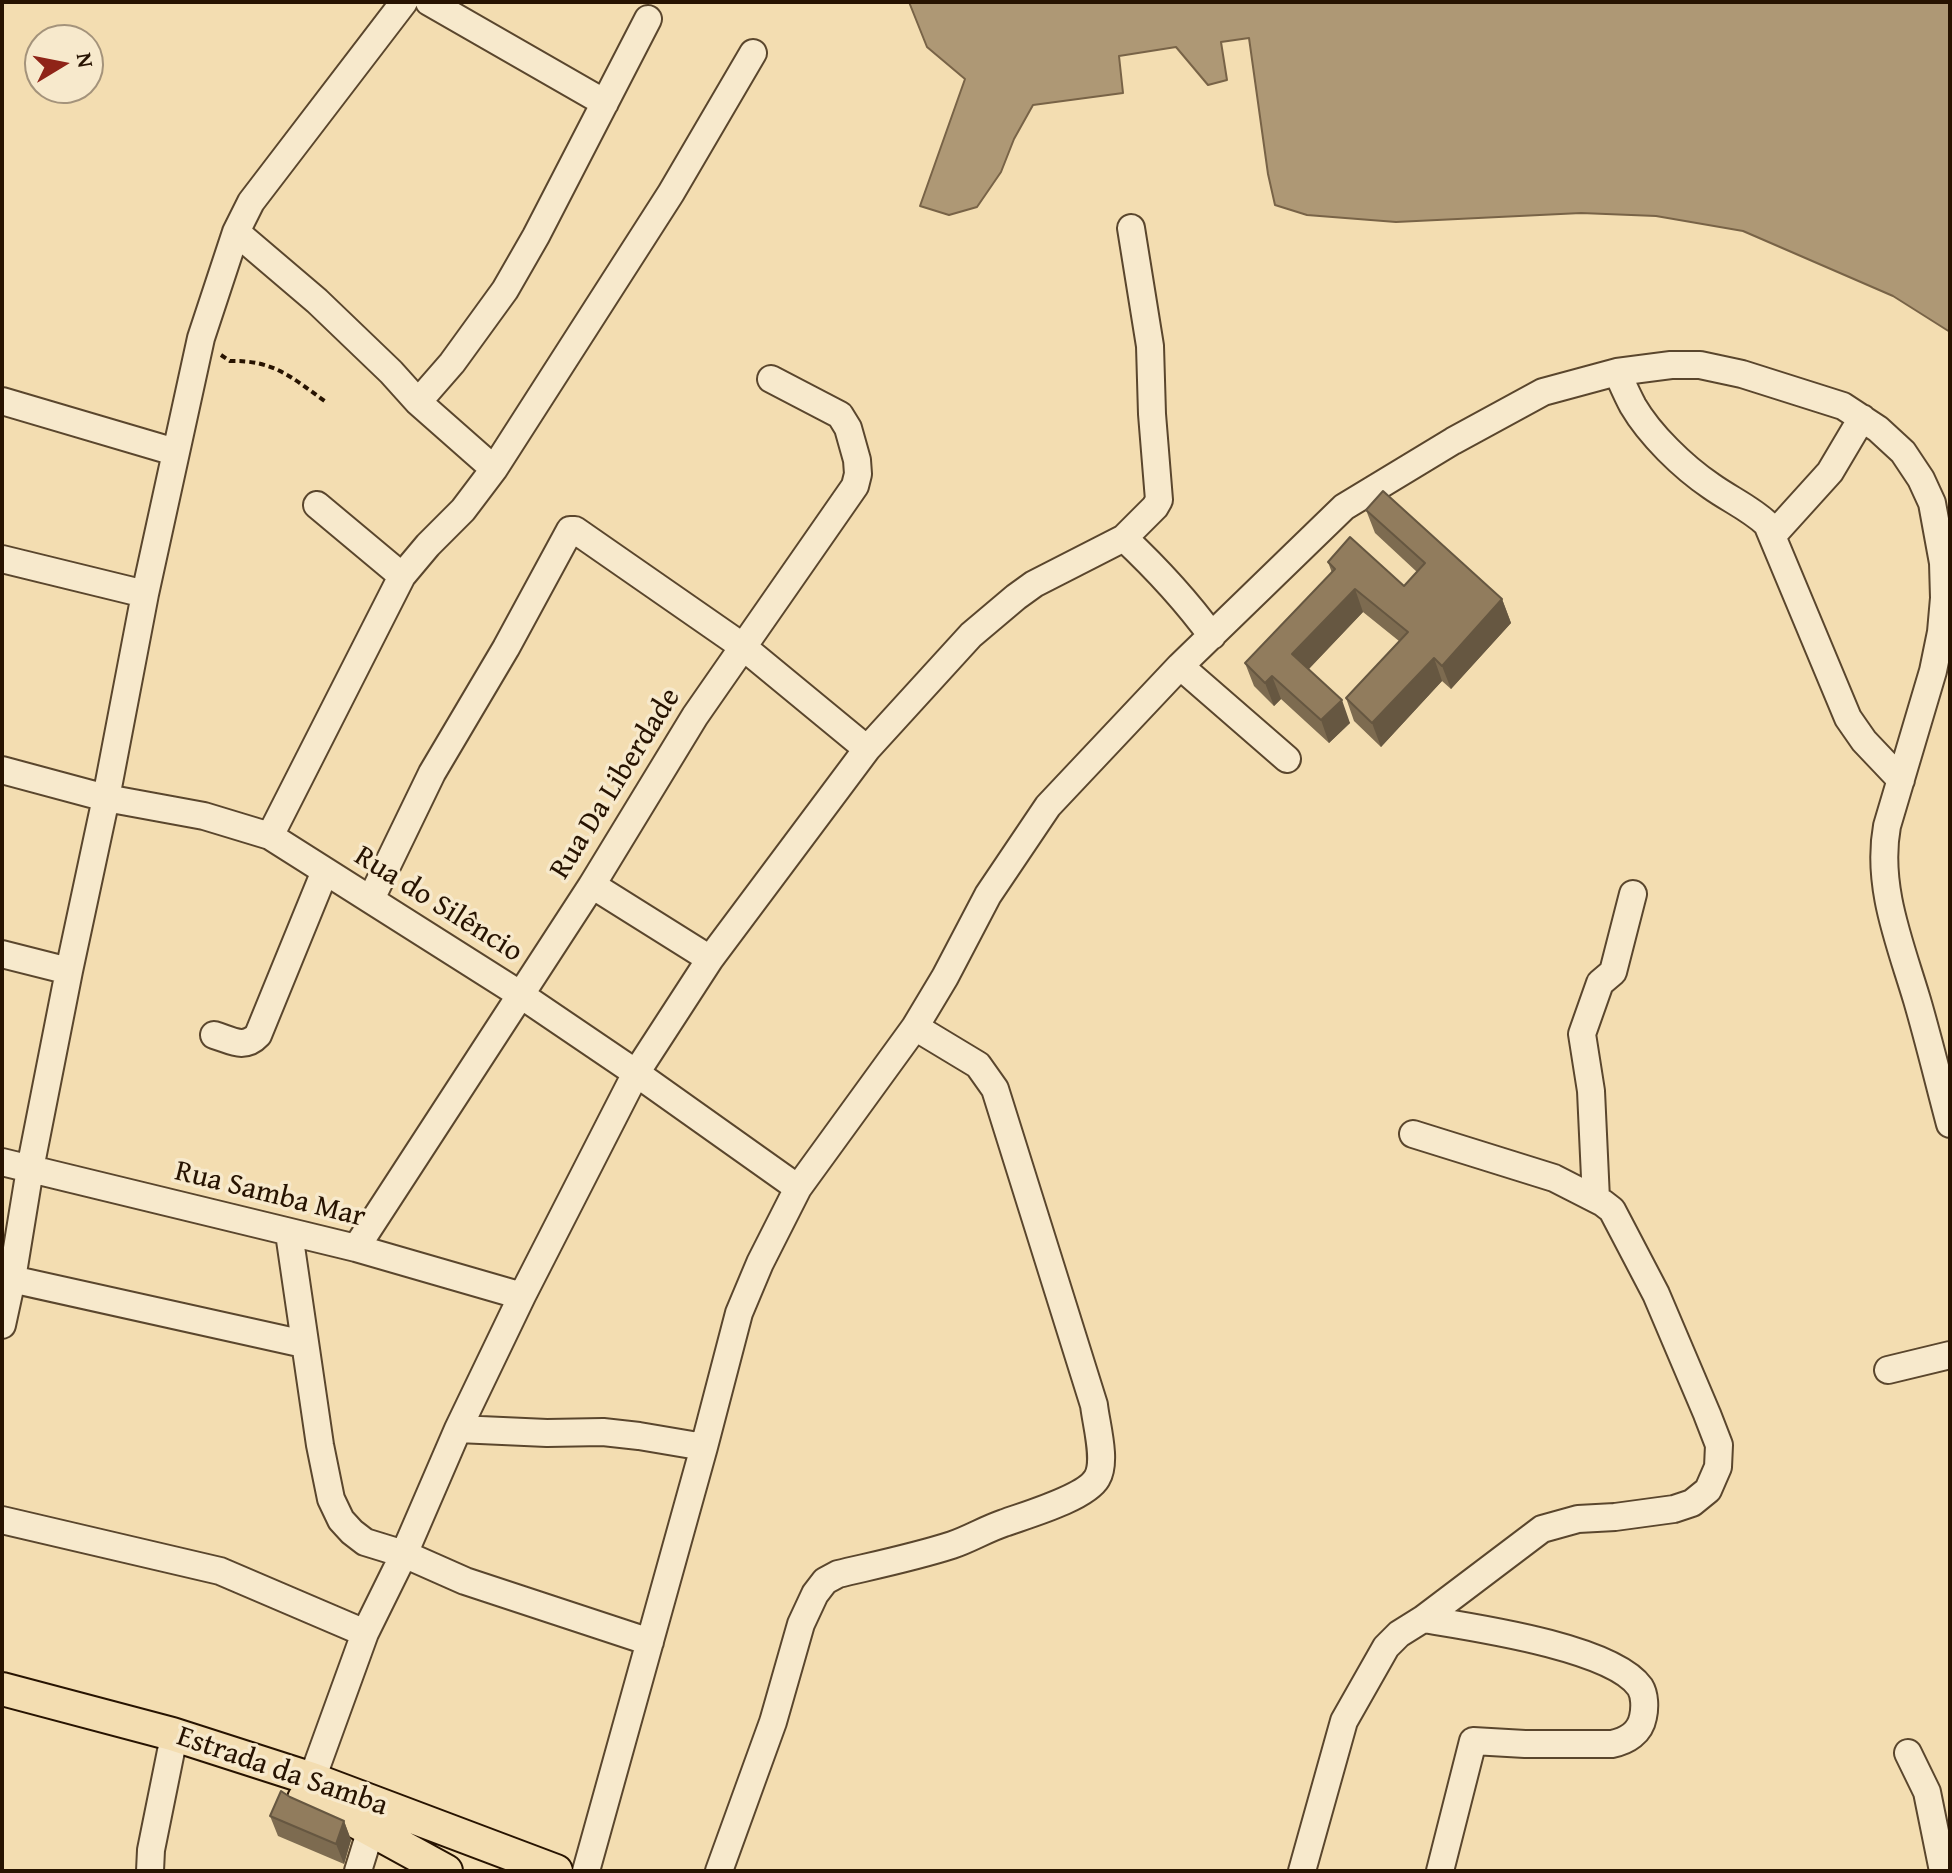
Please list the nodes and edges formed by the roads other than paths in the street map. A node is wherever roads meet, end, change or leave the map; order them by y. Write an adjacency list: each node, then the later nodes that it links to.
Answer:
1 (404, 2): 7 (street)
2 (429, 2): 5 (street)
3 (648, 19): 5 (street)
4 (753, 53): 14 (street)
5 (605, 103): 11 (street)
6 (1131, 228): 17 (street)
7 (236, 232): 11 (street); 13 (street)
8 (1617, 372): 12 (street); 16 (street); 21 (street)
9 (771, 379): 22 (street, Rua Da Liberdade)
10 (2, 401): 13 (street)
11 (418, 402): 14 (street)
12 (1862, 418): 16 (street); 27 (street)
13 (175, 452): 20 (street)
14 (494, 469): 19 (street)
15 (317, 505): 19 (street)
16 (1773, 535): 27 (street)
17 (1124, 538): 21 (street); 24 (street)
18 (2, 559): 20 (street)
19 (402, 576): 29 (street)
20 (145, 594): 28 (street)
21 (1212, 636): 23 (street)
22 (742, 646): 24 (street); 31 (street, Rua Da Liberdade); 33 (street)
23 (1180, 666): 25 (street); 38 (street)
24 (867, 749): 35 (street)
25 (1287, 759)
26 (2, 770): 28 (street, Rua do Silêncio)
27 (1901, 780): 40 (street)
28 (106, 798): 29 (street, Rua do Silêncio); 36 (street)
29 (270, 836): 30 (street, Rua do Silêncio)
30 (325, 871): 33 (street, Rua do Silêncio); 39 (street)
31 (592, 885): 35 (street); 37 (street, Rua Da Liberdade)
32 (1633, 894): 47 (street)
33 (371, 899): 37 (street, Rua do Silêncio)
34 (2, 954): 36 (street)
35 (710, 959): 41 (street)
36 (69, 971): 45 (street)
37 (521, 995): 41 (street, Rua do Silêncio); 49 (street, Rua Da Liberdade)
38 (915, 1027): 46 (street); 74 (street)
39 (214, 1035)
40 (1942, 1063): 42 (street)
41 (636, 1073): 46 (street, Rua do Silêncio); 51 (street)
42 (1950, 1124)
43 (1413, 1134): 47 (street)
44 (2, 1162): 45 (street, Rua Samba Mar)
45 (30, 1169): 48 (street, Rua Samba Mar); 50 (street)
46 (798, 1188): 57 (street)
47 (1596, 1199): 60 (street)
48 (289, 1233): 49 (street, Rua Samba Mar); 53 (street)
49 (356, 1248): 51 (street, Rua Samba Mar)
50 (7, 1278): 52 (street); 53 (street)
51 (522, 1296): 56 (street)
52 (2, 1325)
53 (304, 1344): 59 (street)
54 (1950, 1355): 55 (street)
55 (1888, 1370)
56 (458, 1429): 57 (street); 59 (street)
57 (704, 1447): 62 (street)
58 (2, 1520): 61 (street)
59 (404, 1554): 61 (street); 62 (street)
60 (1423, 1619): 75 (street); 76 (street)
61 (365, 1633): 67 (street)
62 (650, 1642): 73 (street)
63 (2, 1689): 67 (main road, Estrada da Samba)
64 (2, 1709): 65 (main road, Estrada da Samba)
65 (171, 1751): 68 (main road, Estrada da Samba); 69 (street)
66 (1908, 1753): 77 (street)
67 (312, 1779): 72 (main road, Estrada da Samba)
68 (371, 1829): 70 (street); 71 (main road, Estrada da Samba)
69 (150, 1871)
70 (358, 1871)
71 (446, 1871)
72 (556, 1871)
73 (586, 1871)
74 (719, 1871)
75 (1302, 1871)
76 (1440, 1871)
77 (1943, 1871)

